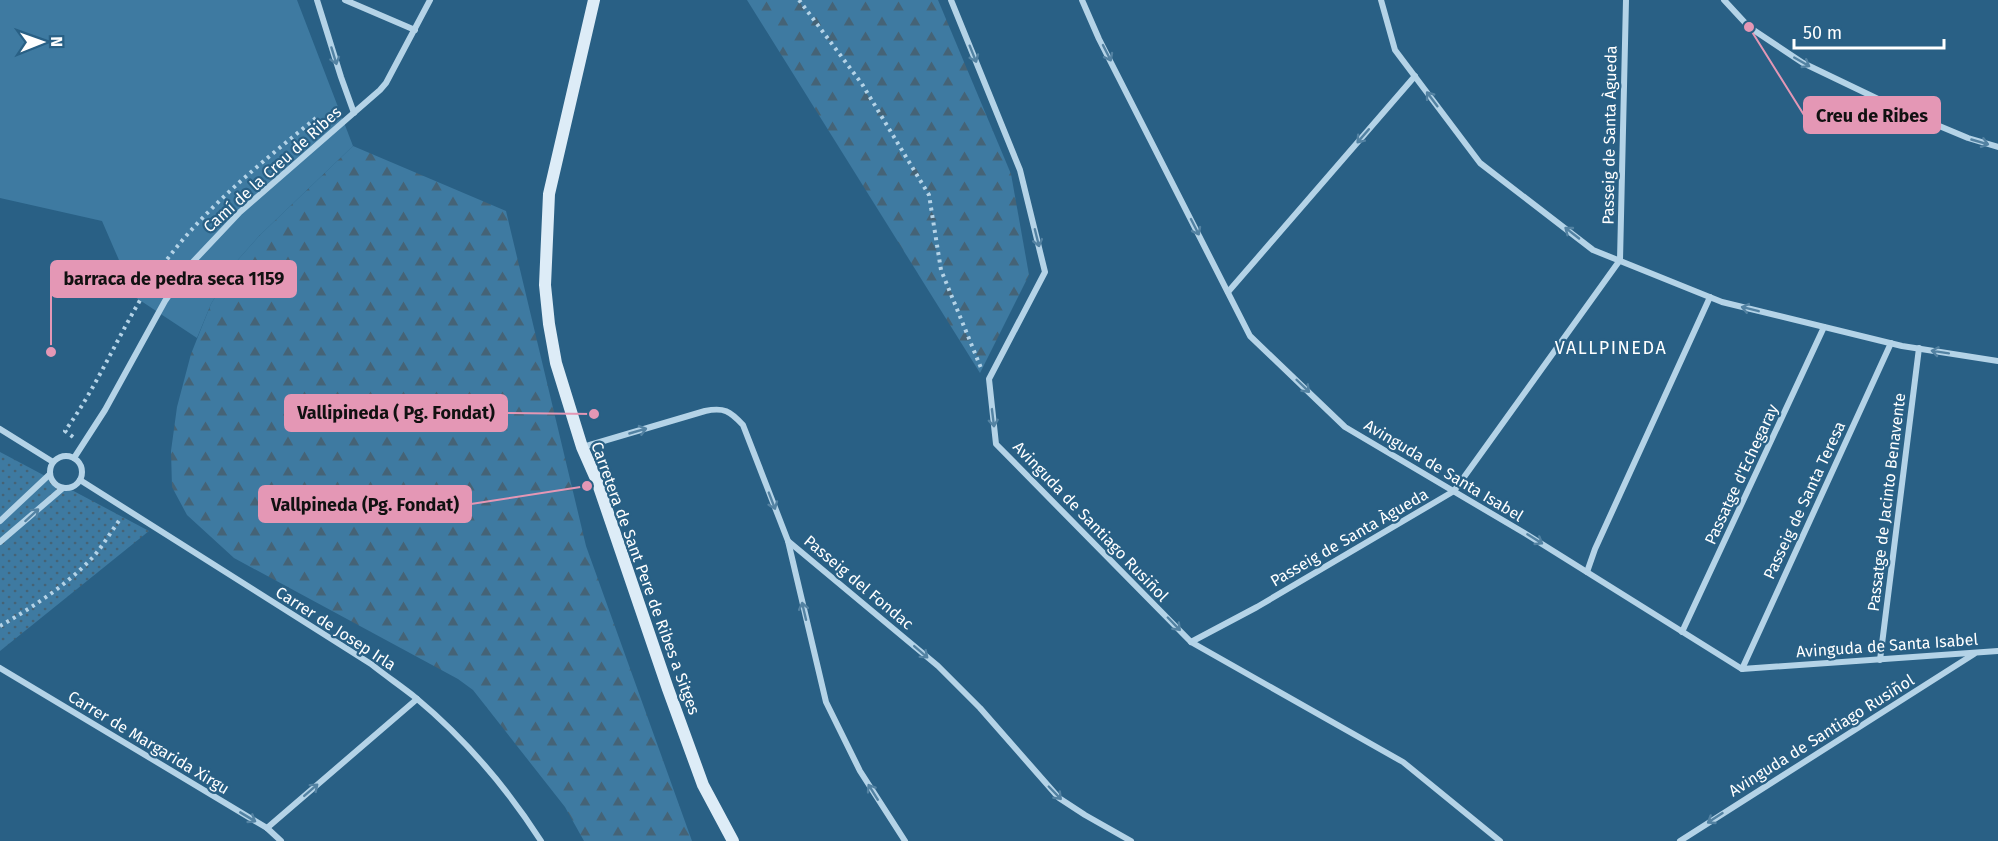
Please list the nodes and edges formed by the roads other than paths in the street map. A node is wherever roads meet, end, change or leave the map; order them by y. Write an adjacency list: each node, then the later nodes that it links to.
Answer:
1 (317, 0): 12 (street, one-way to 12)
2 (345, 0): 10 (street)
3 (430, 0): 10 (street, Camí de la Creu de Ribes)
4 (594, 0): 22 (street, Carretera de Sant Pere de Ribes a Sitges)
5 (951, 0): 34 (street, Avinguda de Santiago Rusiñol, one-way to 34)
6 (1082, 0): 15 (street, Avinguda de Santa Isabel, one-way to 15)
7 (1381, 0): 11 (street)
8 (1626, 0): 14 (street, Passeig de Santa Àgueda)
9 (1724, 0): 13 (street, one-way to 13)
10 (415, 30): 12 (street, Camí de la Creu de Ribes)
11 (1415, 76): 14 (street, one-way to 11); 15 (street, one-way to 15)
12 (354, 113): 23 (street, Camí de la Creu de Ribes)
13 (1998, 147)
14 (1620, 260): 16 (street); 28 (street, Passeig de Santa Àgueda)
15 (1228, 292): 28 (street, Avinguda de Santa Isabel, one-way to 28)
16 (1710, 297): 17 (street, one-way to 16); 32 (street)
17 (1824, 327): 18 (street); 33 (street, Passatge d'Echegaray)
18 (1891, 343): 19 (street); 39 (street, Passeig de Santa Teresa)
19 (1919, 348): 20 (street, one-way to 19); 37 (street, Passatge de Jacinto Benavente)
20 (1998, 361)
21 (0, 429): 24 (street)
22 (582, 447): 30 (street, Passeig del Fondac, one-way to 30); 44 (street, Carretera de Sant Pere de Ribes a Sitges)
23 (74, 458): 24 (street); 26 (street)
24 (53, 462): 25 (street)
25 (50, 474): 27 (street); 29 (street)
26 (80, 480): 27 (street); 40 (street, Carrer de Josep Irla)
27 (63, 488): 31 (street, one-way to 27)
28 (1454, 491): 32 (street, Avinguda de Santa Isabel, one-way to 32); 34 (street, Passeig de Santa Àgueda)
29 (0, 521)
30 (788, 541): 45 (street, one-way to 30); 46 (street, Passeig del Fondac, one-way to 46)
31 (0, 542)
32 (1587, 572): 33 (street, Avinguda de Santa Isabel)
33 (1682, 632): 39 (street, Avinguda de Santa Isabel)
34 (1191, 642): 47 (street, Avinguda de Santiago Rusiñol)
35 (1998, 651): 36 (street, Avinguda de Santa Isabel)
36 (1977, 653): 37 (street, Avinguda de Santa Isabel); 48 (street, Avinguda de Santiago Rusiñol, one-way to 48)
37 (1880, 660): 39 (street, Avinguda de Santa Isabel)
38 (0, 668): 41 (street, Carrer de Margarida Xirgu, one-way to 41)
39 (1742, 669)
40 (417, 699): 41 (street, one-way to 40); 43 (street, Carrer de Josep Irla)
41 (267, 828): 42 (street, Carrer de Margarida Xirgu)
42 (281, 841)
43 (541, 841)
44 (733, 841)
45 (905, 841)
46 (1131, 841)
47 (1500, 841)
48 (1680, 841)

